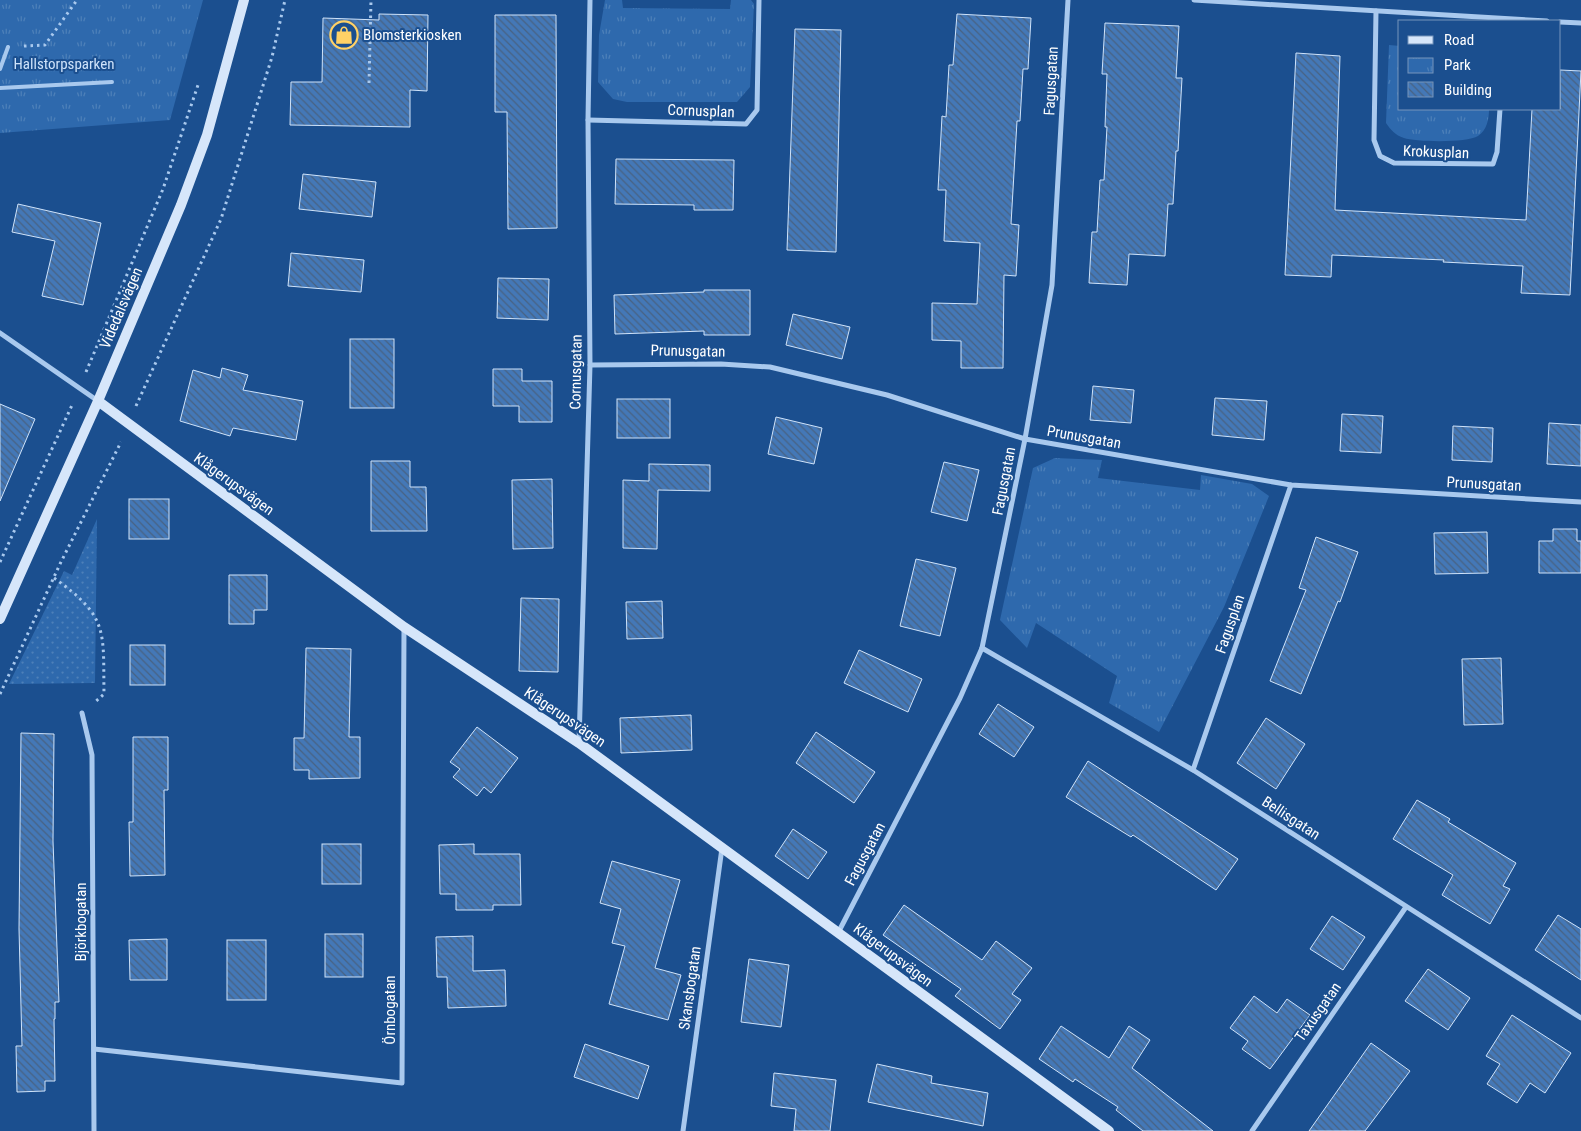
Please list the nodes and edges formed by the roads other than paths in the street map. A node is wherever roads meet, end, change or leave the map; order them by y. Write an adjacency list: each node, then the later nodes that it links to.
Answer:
1 (244, 0): 18 (street, Videdalsvägen)
2 (590, 0): 15 (street, Cornusgatan)
3 (759, 0): 15 (street, Cornusplan)
4 (1068, 0): 19 (street, Fagusgatan)
5 (1194, 0): 6 (street)
6 (1376, 11): 7 (street); 14 (street, Krokusplan)
7 (1507, 20)
8 (1561, 22): 9 (street)
9 (1581, 23)
10 (8, 47): 11 (lane)
11 (0, 70)
12 (112, 82): 13 (lane)
13 (0, 88)
14 (1500, 110)
15 (588, 120): 17 (street, Cornusgatan)
16 (0, 333): 18 (street, Klågerupsvägen)
17 (590, 364): 19 (street, Prunusgatan); 26 (street, Cornusgatan)
18 (98, 401): 22 (street, Videdalsvägen); 23 (street, Klågerupsvägen)
19 (1025, 439): 20 (street, Prunusgatan); 24 (street, Fagusgatan)
20 (1291, 485): 21 (street, Prunusgatan); 27 (street, Fagusplan)
21 (1581, 502)
22 (0, 619)
23 (404, 627): 26 (street, Klågerupsvägen); 32 (street, Örnbogatan)
24 (982, 648): 27 (street, Bellisgatan); 30 (street, Fagusgatan)
25 (82, 713): 32 (street, Björkbogatan)
26 (579, 743): 28 (street, Klågerupsvägen)
27 (1193, 770): 29 (street, Bellisgatan)
28 (722, 848): 30 (street, Klågerupsvägen); 34 (street, Skansbogatan)
29 (1406, 907): 31 (street, Bellisgatan); 36 (street, Taxusgatan)
30 (838, 933): 35 (street, Klågerupsvägen)
31 (1581, 1018)
32 (94, 1049): 33 (street, Björkbogatan)
33 (94, 1131)
34 (683, 1131)
35 (1109, 1131)
36 (1252, 1131)

